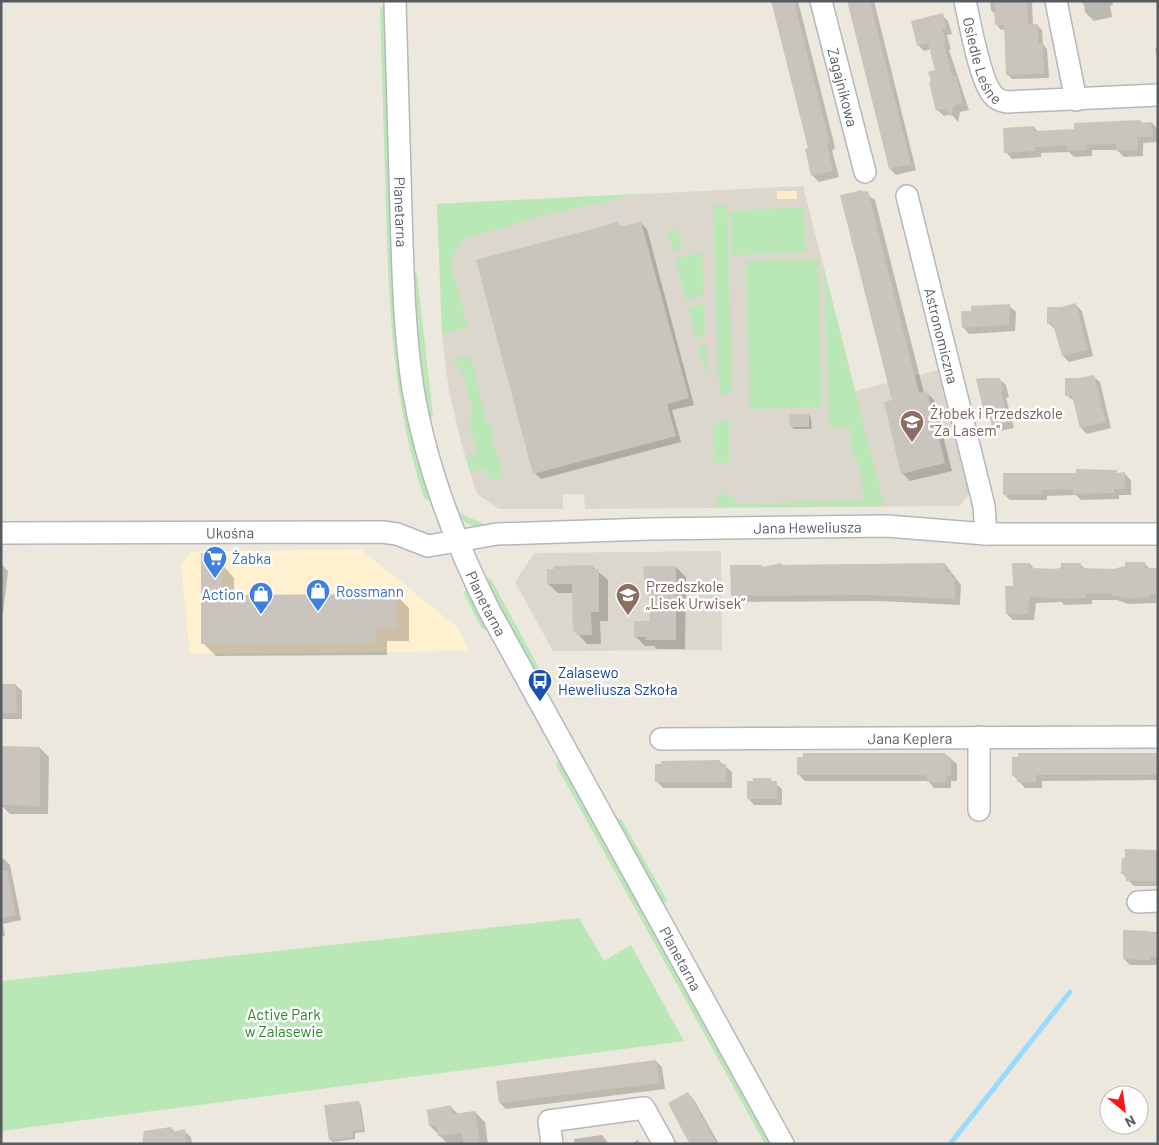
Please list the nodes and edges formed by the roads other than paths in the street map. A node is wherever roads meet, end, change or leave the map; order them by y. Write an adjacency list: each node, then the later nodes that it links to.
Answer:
1 (395, 1): 12 (street, Planetarna)
2 (821, 1): 7 (street, Zagajnikowa)
3 (965, 1): 6 (street, Osiedle Leśne)
4 (1056, 1): 6 (street)
5 (1158, 95): 6 (street, Osiedle Leśne)
6 (1076, 100)
7 (865, 172)
8 (907, 196): 10 (street, Astronomiczna)
9 (1, 533): 12 (street, Ukośna)
10 (986, 534): 11 (street, Jana Heweliusza); 12 (street, Jana Heweliusza)
11 (1158, 534)
12 (456, 540): 19 (street, Planetarna)
13 (979, 737): 14 (street, Jana Keplera); 15 (street, Jana Keplera); 16 (street)
14 (1158, 737)
15 (661, 739)
16 (979, 810)
17 (552, 1144): 18 (street)
18 (664, 1144)
19 (783, 1144)

